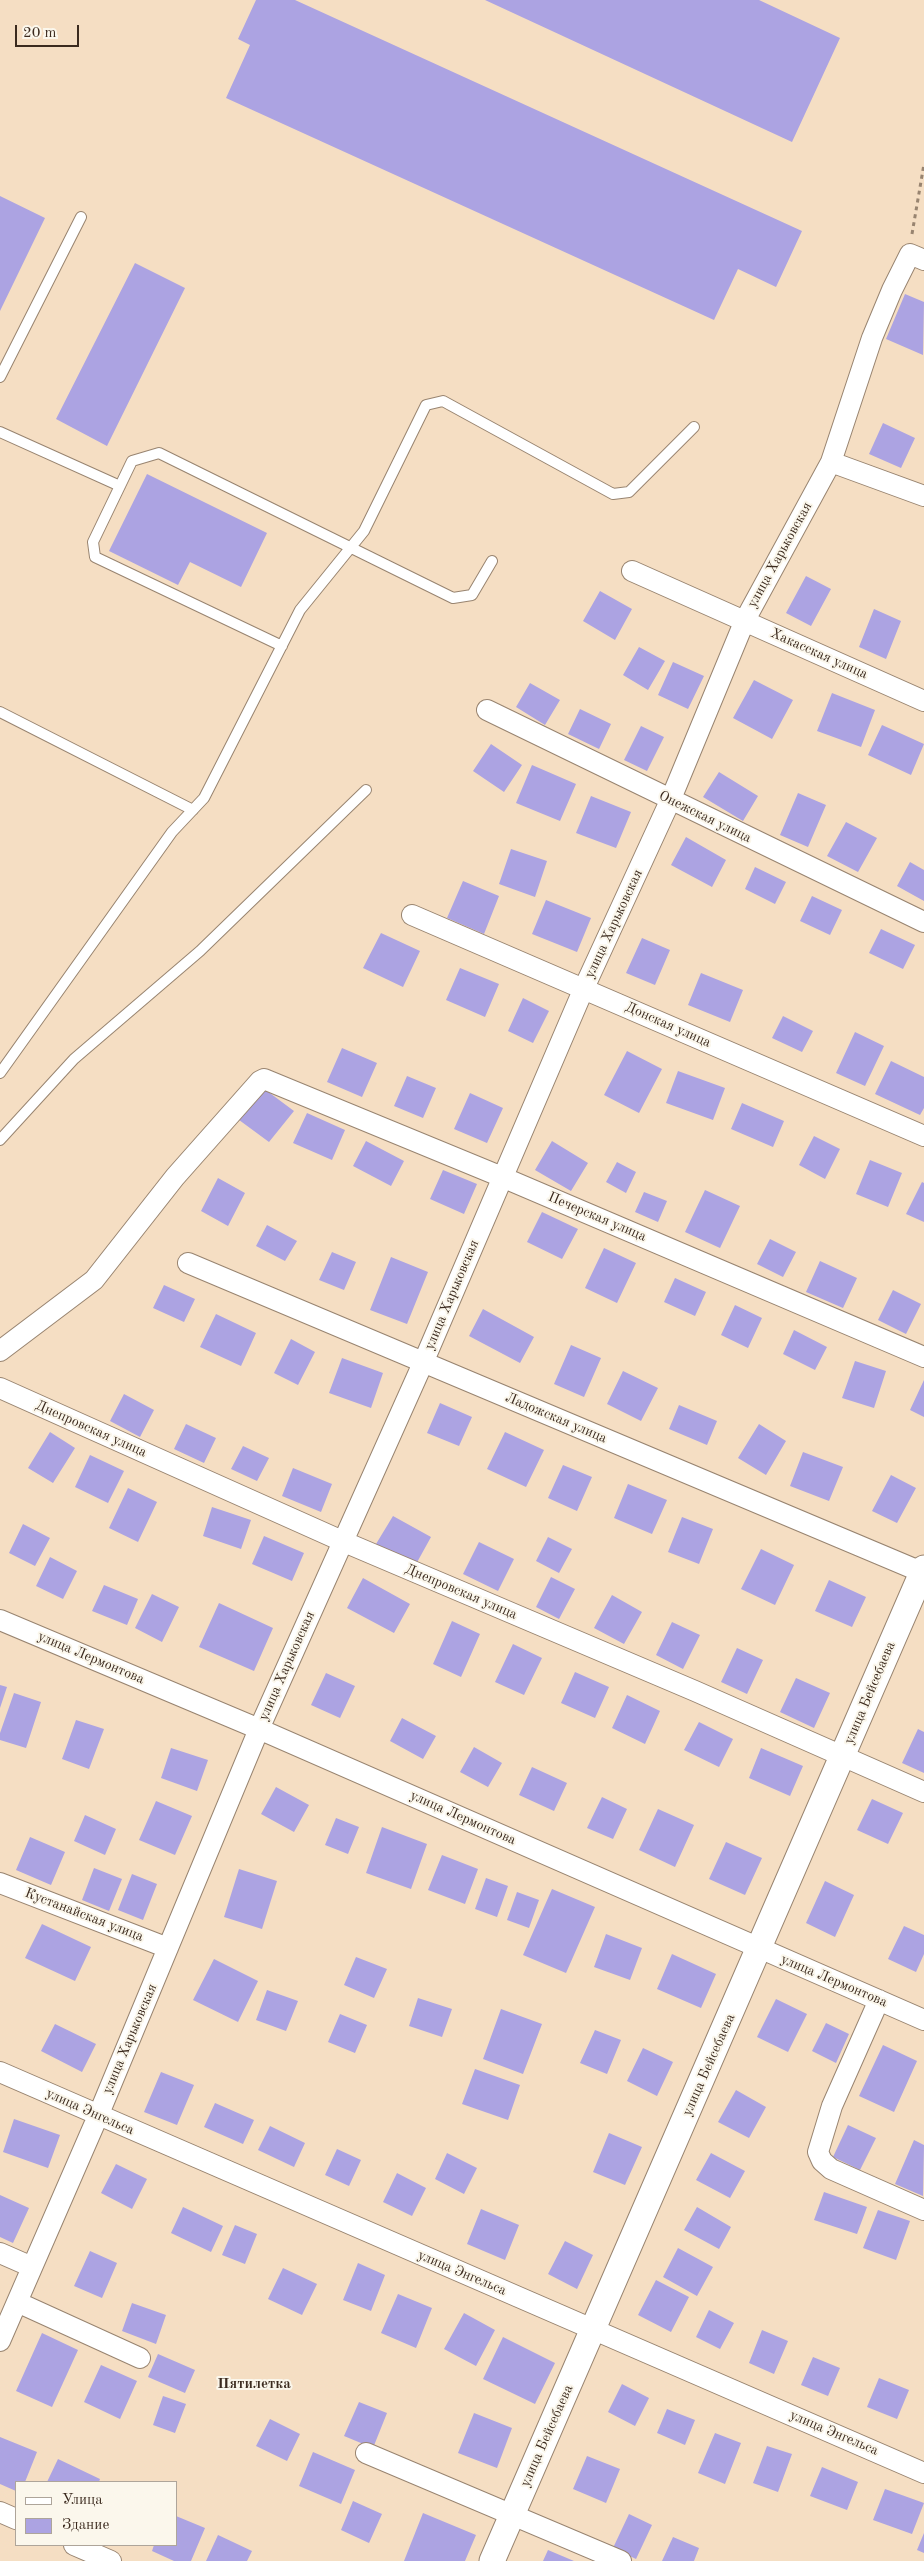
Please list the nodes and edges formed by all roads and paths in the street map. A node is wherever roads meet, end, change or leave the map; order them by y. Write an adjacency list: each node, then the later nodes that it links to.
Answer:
1 (924, 164): 3 (path)
2 (80, 217): 4 (lane)
3 (917, 257): 7 (street, улица Харьковская)
4 (0, 377)
5 (694, 426): 10 (lane)
6 (0, 432): 8 (lane)
7 (831, 462): 9 (street); 13 (street, улица Харьковская)
8 (120, 486): 10 (lane); 14 (lane)
9 (924, 496)
10 (350, 548): 11 (lane); 14 (lane)
11 (492, 561)
12 (632, 571): 13 (street, Хакасская улица)
13 (745, 620): 15 (street, Хакасская улица); 19 (street, улица Харьковская)
14 (282, 646): 20 (lane)
15 (924, 701)
16 (487, 710): 19 (street, Онежская улица)
17 (0, 712): 20 (lane)
18 (366, 790): 26 (lane)
19 (670, 801): 22 (street, Онежская улица); 23 (street, улица Харьковская)
20 (193, 810): 24 (lane)
21 (412, 915): 23 (street, Донская улица)
22 (924, 922)
23 (584, 988): 25 (street, Донская улица); 27 (street, улица Харьковская)
24 (0, 1073)
25 (924, 1136)
26 (0, 1140)
27 (502, 1177): 29 (street, Печерская улица); 30 (street, Печерская улица); 31 (street, улица Харьковская)
28 (188, 1263): 31 (street, Ладожская улица)
29 (0, 1350)
30 (924, 1357)
31 (423, 1363): 33 (street, улица Харьковская); 34 (street, Ладожская улица)
32 (0, 1388): 33 (street, Днепровская улица)
33 (342, 1541): 36 (street, улица Харьковская); 37 (street, Днепровская улица)
34 (923, 1571): 37 (street, улица Бейсебаева)
35 (0, 1620): 36 (street, улица Лермонтова)
36 (260, 1729): 40 (street, улица Харьковская); 41 (street, улица Лермонтова)
37 (843, 1757): 38 (street, Днепровская улица); 41 (street, улица Бейсебаева)
38 (924, 1792)
39 (0, 1883): 40 (street, Кустанайская улица)
40 (168, 1948): 45 (street, улица Харьковская)
41 (760, 1949): 42 (street, улица Лермонтова); 50 (street, улица Бейсебаева)
42 (879, 2000): 43 (street, улица Лермонтова); 46 (street)
43 (924, 2020)
44 (0, 2072): 45 (street, улица Энгельса)
45 (98, 2116): 48 (street, улица Харьковская); 50 (street, улица Энгельса)
46 (924, 2210)
47 (0, 2253): 48 (street)
48 (32, 2267): 49 (street, улица Харьковская)
49 (17, 2302): 51 (street, улица Харьковская); 52 (street)
50 (594, 2330): 54 (street, улица Энгельса); 56 (street, улица Бейсебаева)
51 (0, 2341)
52 (140, 2358)
53 (366, 2453): 56 (street)
54 (924, 2473)
55 (0, 2512): 57 (street)
56 (513, 2514): 60 (street, улица Бейсебаева); 61 (street)
57 (15, 2520)
58 (76, 2546): 59 (street)
59 (111, 2561)
60 (492, 2561)
61 (621, 2561)

